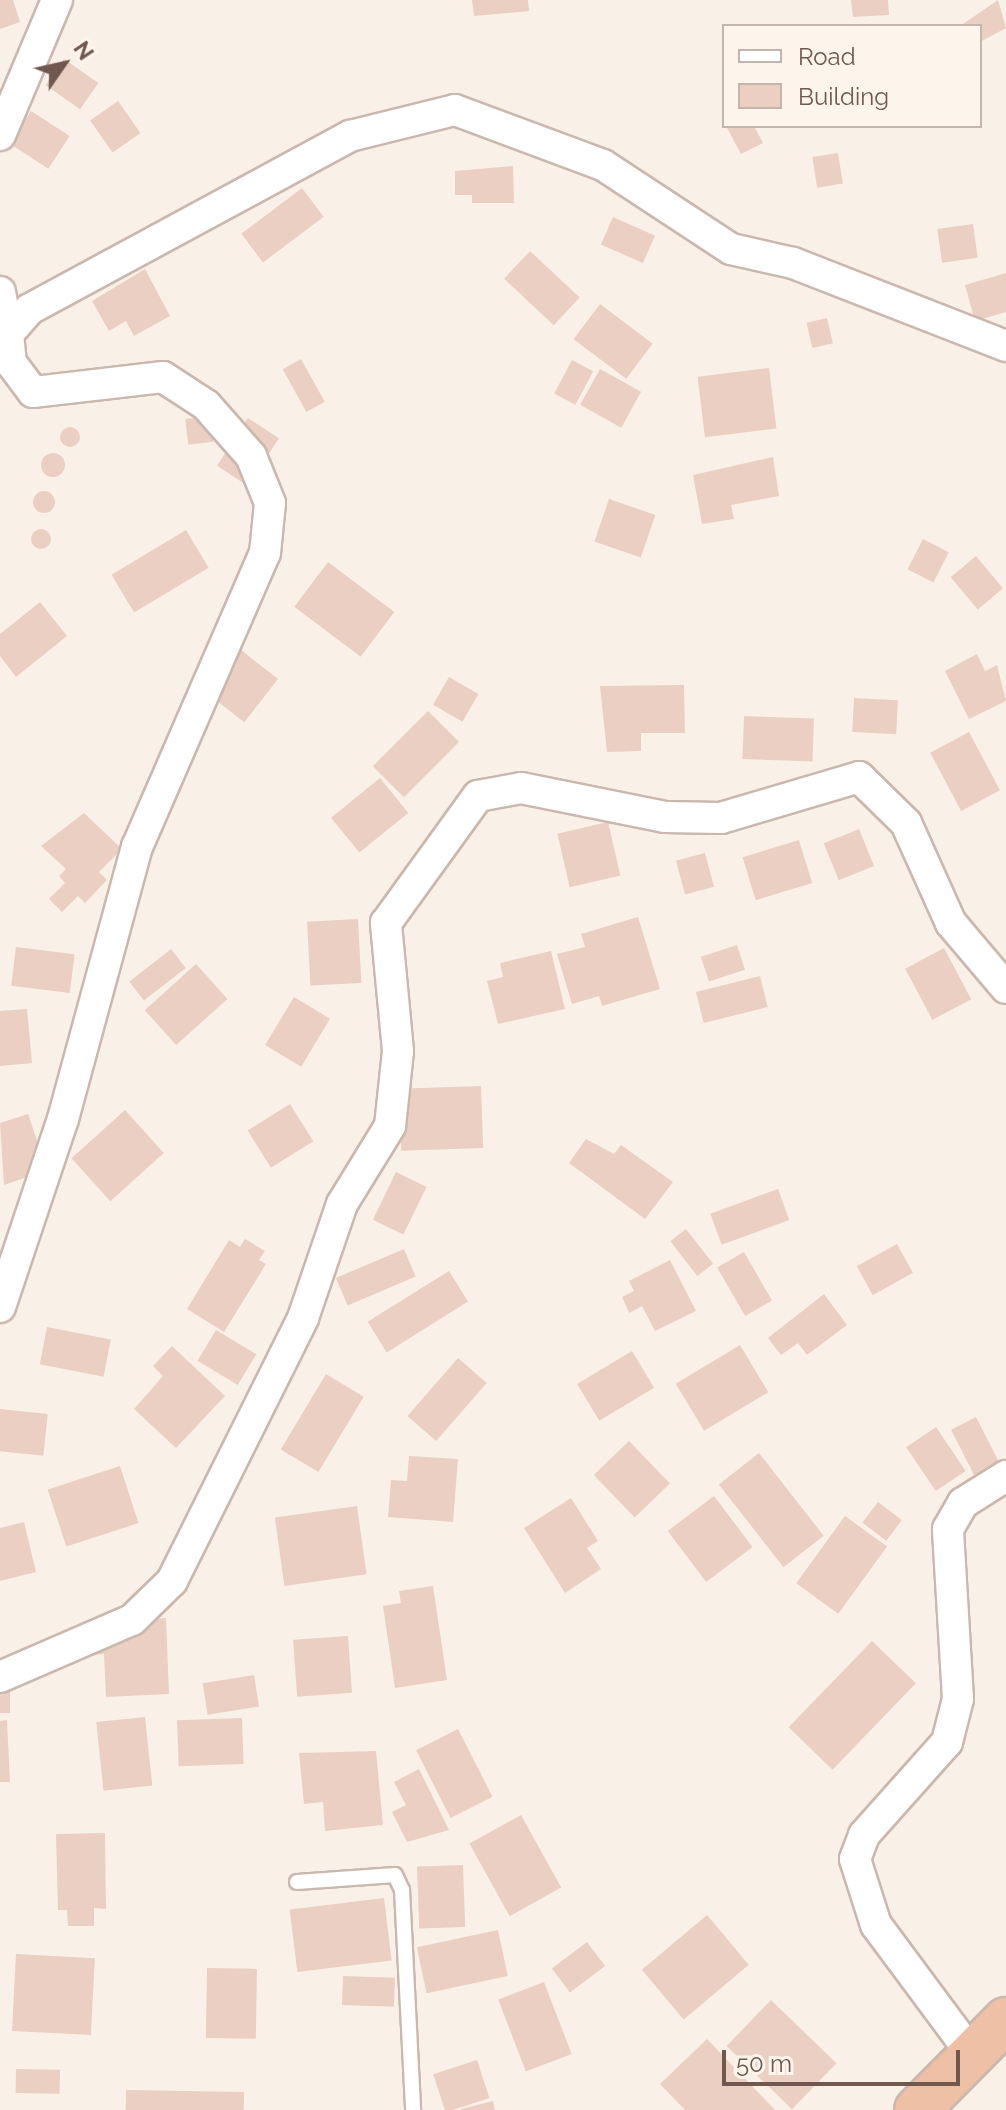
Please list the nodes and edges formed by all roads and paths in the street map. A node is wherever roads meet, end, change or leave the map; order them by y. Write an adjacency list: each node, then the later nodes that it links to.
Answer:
1 (57, 0): 2 (street)
2 (0, 135)
3 (0, 292): 4 (street)
4 (8, 334): 5 (street); 7 (street)
5 (1006, 346)
6 (1006, 988): 9 (street)
7 (0, 1307)
8 (1006, 1476): 12 (street)
9 (0, 1677)
10 (297, 1882): 13 (lane)
11 (1006, 2020): 12 (highway)
12 (969, 2050): 14 (highway)
13 (413, 2110)
14 (917, 2110)

